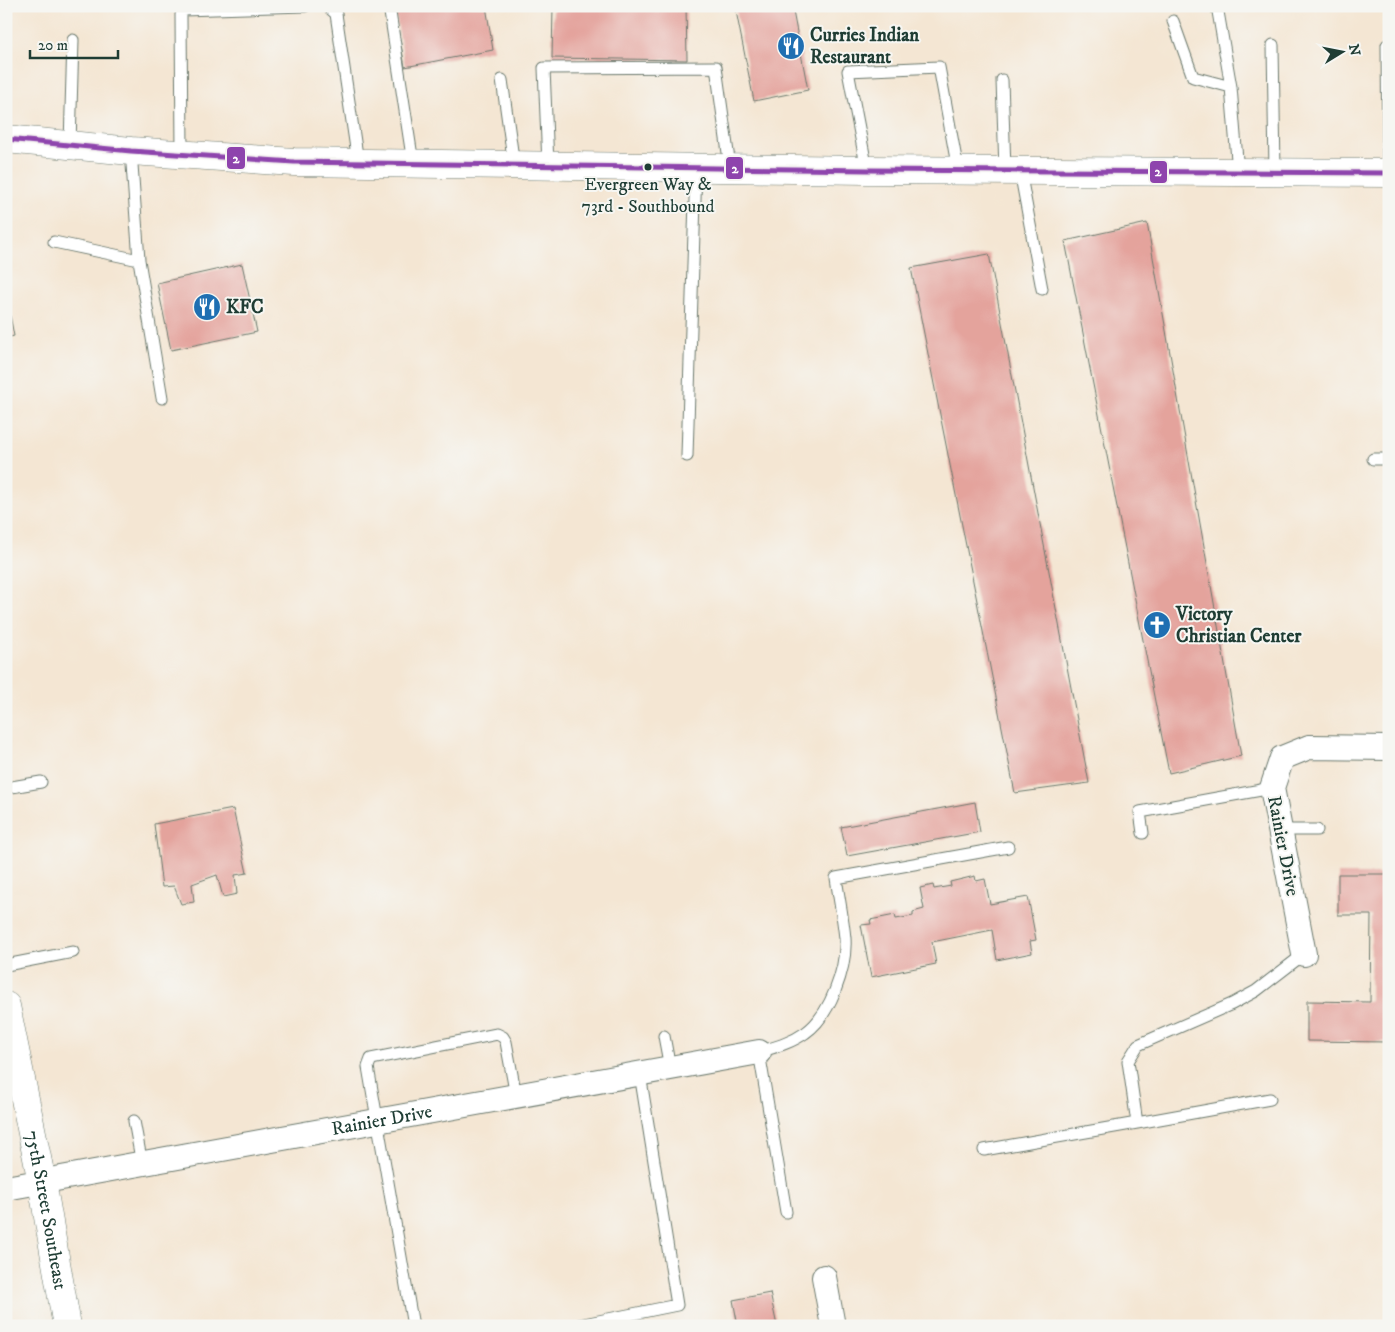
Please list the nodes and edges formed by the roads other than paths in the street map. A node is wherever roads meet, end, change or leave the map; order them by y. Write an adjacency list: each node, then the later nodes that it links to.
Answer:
1 (305, 6): 5 (lane)
2 (327, 6): 17 (lane)
3 (390, 6): 18 (lane)
4 (1217, 6): 12 (lane)
5 (179, 8): 16 (lane)
6 (1173, 21): 12 (lane)
7 (73, 40): 14 (lane)
8 (1273, 45): 27 (lane)
9 (1387, 45): 28 (lane)
10 (502, 80): 19 (lane)
11 (1002, 80): 25 (lane)
12 (1231, 87): 26 (lane)
13 (6, 139): 14 (main road)
14 (70, 144): 15 (main road)
15 (131, 151): 16 (main road); 30 (lane)
16 (182, 154): 17 (main road)
17 (358, 162): 18 (main road)
18 (413, 163): 19 (main road)
19 (514, 165): 20 (main road)
20 (548, 165): 21 (main road); 22 (lane)
21 (696, 166): 22 (main road); 33 (lane)
22 (730, 167): 23 (main road)
23 (868, 170): 24 (main road); 24 (lane)
24 (958, 170): 25 (main road)
25 (1013, 171): 26 (main road); 31 (lane)
26 (1238, 172): 27 (main road)
27 (1275, 172): 28 (main road)
28 (1388, 173)
29 (54, 242): 30 (lane)
30 (139, 260): 32 (lane)
31 (1042, 289)
32 (162, 398)
33 (687, 456)
34 (1374, 459): 35 (lane)
35 (1389, 459)
36 (1389, 748): 39 (street, Rainier Drive)
37 (41, 782): 38 (lane)
38 (6, 788)
39 (1272, 788): 40 (street, Rainier Drive); 42 (lane)
40 (1280, 830): 41 (lane); 45 (street, Rainier Drive)
41 (1317, 830)
42 (1144, 833)
43 (1008, 846): 49 (lane)
44 (74, 952): 46 (lane)
45 (1304, 954): 56 (lane)
46 (6, 965)
47 (6, 1006): 59 (main road, 75th Street Southeast)
48 (664, 1036): 50 (lane)
49 (759, 1052): 50 (street, Rainier Drive); 61 (lane)
50 (670, 1068): 51 (street, Rainier Drive)
51 (640, 1074): 52 (street, Rainier Drive); 65 (lane)
52 (516, 1096): 55 (street, Rainier Drive); 55 (lane)
53 (1270, 1099): 56 (lane)
54 (134, 1121): 58 (lane)
55 (377, 1121): 58 (street, Rainier Drive); 64 (lane)
56 (1137, 1123): 57 (lane)
57 (984, 1150)
58 (142, 1164): 59 (street, Rainier Drive)
59 (42, 1182): 60 (street, Rainier Drive); 63 (main road, 75th Street Southeast)
60 (6, 1188)
61 (786, 1212)
62 (824, 1277): 66 (street)
63 (67, 1326)
64 (413, 1326)
65 (574, 1326)
66 (834, 1326)

